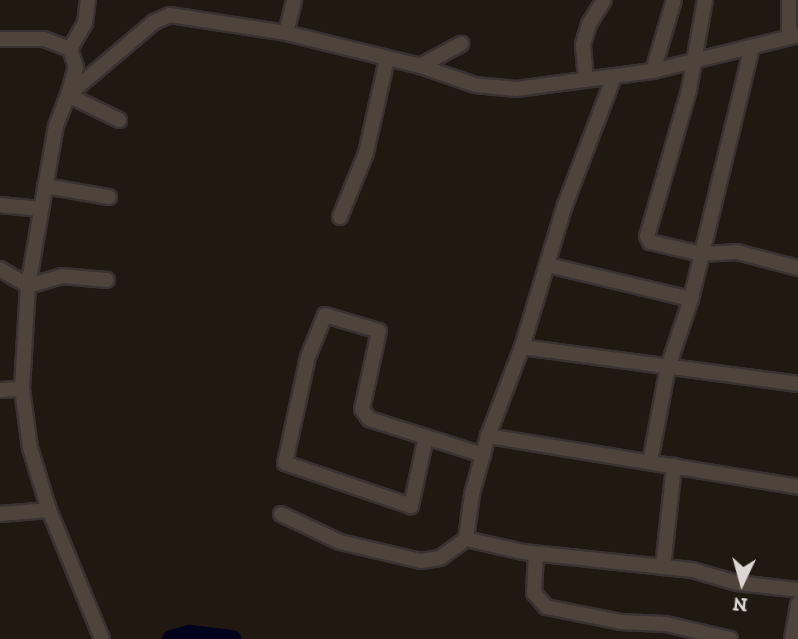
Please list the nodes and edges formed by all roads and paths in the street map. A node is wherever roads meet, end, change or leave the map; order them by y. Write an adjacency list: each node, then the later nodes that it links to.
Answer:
1 (88, 0): 12 (street)
2 (295, 0): 7 (street)
3 (604, 0): 18 (street)
4 (674, 0): 16 (street)
5 (705, 0): 13 (street)
6 (789, 0): 8 (street)
7 (286, 33): 14 (street); 19 (street)
8 (793, 36): 11 (street)
9 (0, 38): 12 (street)
10 (461, 44): 15 (street)
11 (752, 46): 13 (street); 26 (street)
12 (70, 49): 19 (street)
13 (694, 58): 16 (street); 26 (street)
14 (387, 59): 15 (street); 25 (street)
15 (420, 66): 18 (street)
16 (653, 71): 17 (street)
17 (614, 77): 18 (street); 27 (street)
18 (586, 80)
19 (68, 95): 20 (street); 21 (street)
20 (119, 120)
21 (45, 186): 22 (street); 24 (street)
22 (109, 197)
23 (0, 205): 24 (street)
24 (41, 209): 31 (street)
25 (340, 217)
26 (701, 254): 29 (street); 32 (street)
27 (548, 265): 32 (street); 33 (street)
28 (0, 268): 31 (street)
29 (798, 268)
30 (107, 280): 31 (street)
31 (29, 286): 36 (street)
32 (691, 299): 34 (street)
33 (522, 347): 34 (street); 38 (street)
34 (668, 367): 35 (street); 41 (street)
35 (798, 384)
36 (22, 389): 37 (street); 44 (street)
37 (0, 390)
38 (488, 436): 40 (street); 41 (street)
39 (430, 443): 39 (street); 40 (street)
40 (483, 455): 47 (street)
41 (650, 462): 42 (street)
42 (674, 466): 43 (street); 49 (street)
43 (798, 486)
44 (49, 510): 45 (street); 52 (street)
45 (0, 514)
46 (281, 514): 47 (street)
47 (466, 539): 48 (street)
48 (536, 554): 49 (street); 53 (street)
49 (663, 567): 50 (street)
50 (798, 590)
51 (798, 604): 54 (street)
52 (102, 639)
53 (730, 639)
54 (792, 639)

